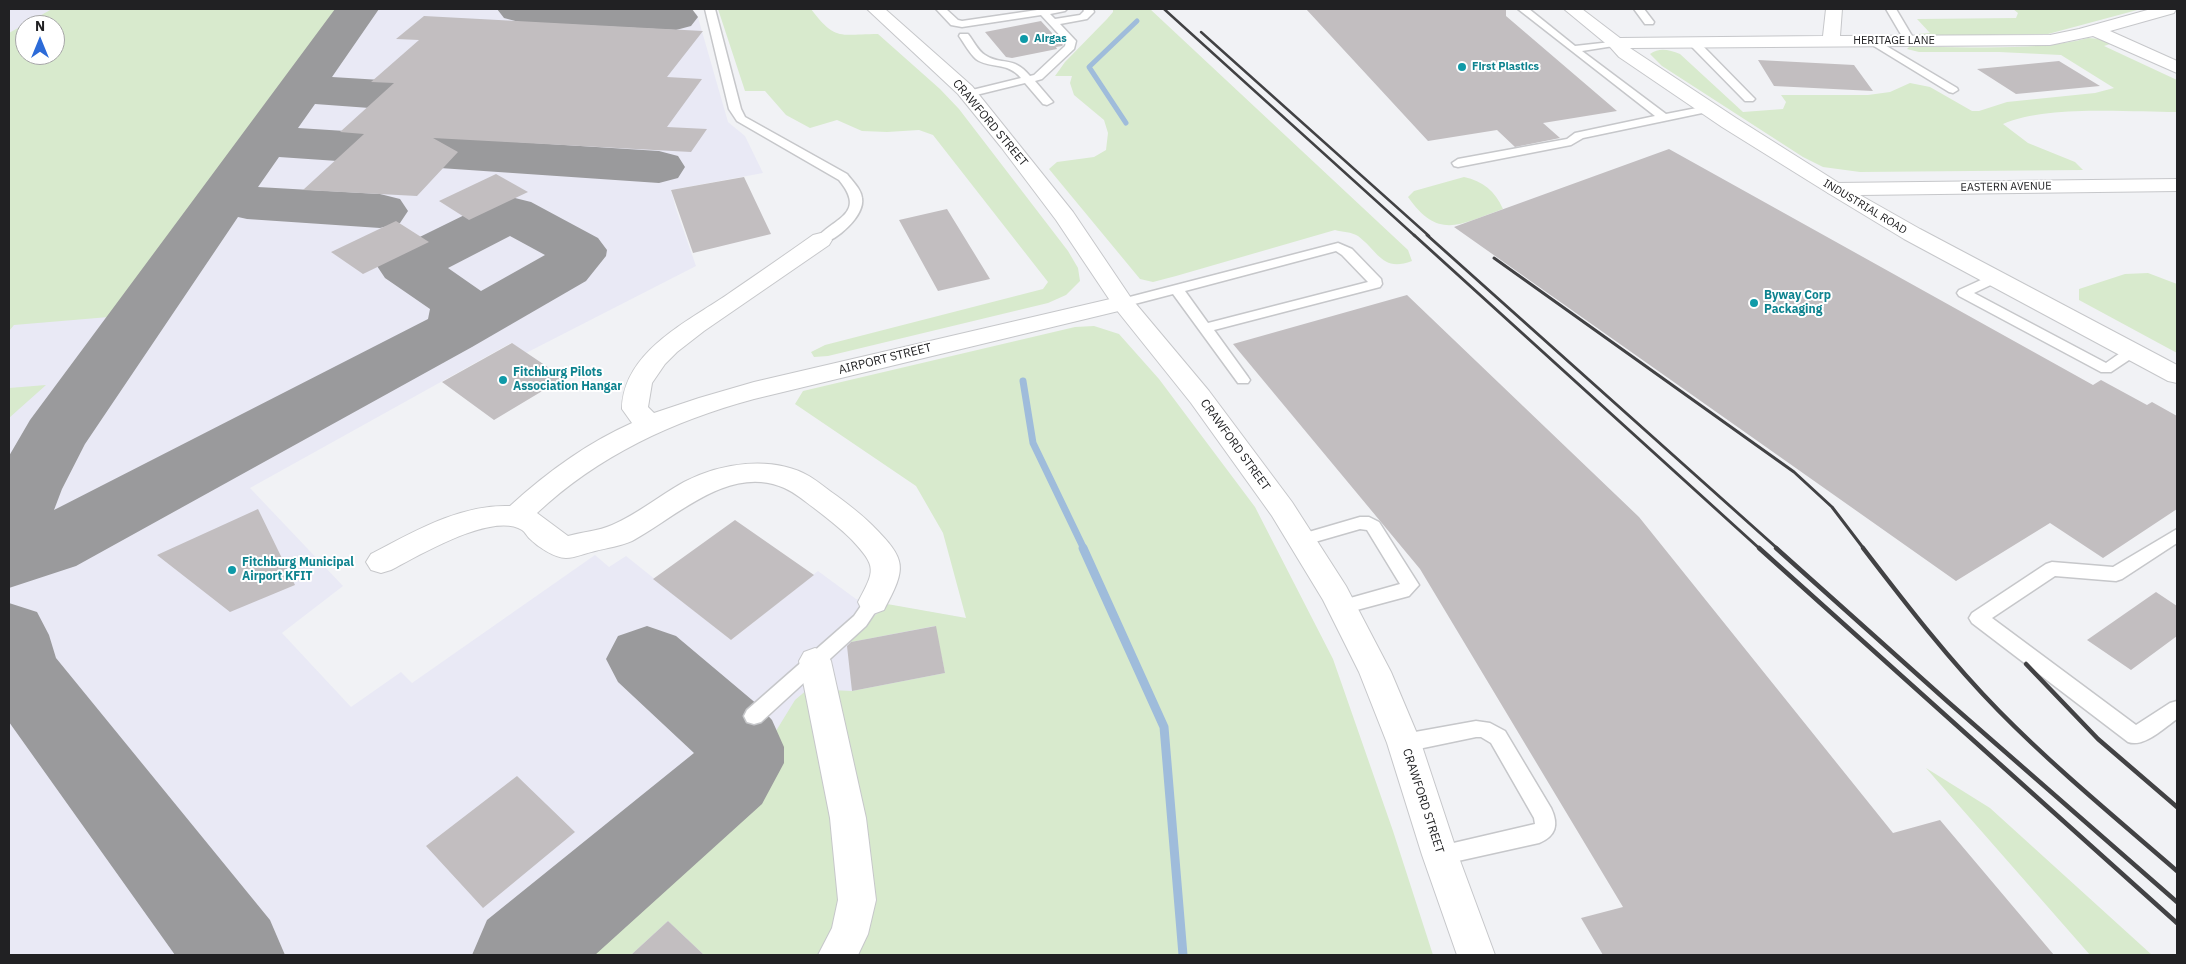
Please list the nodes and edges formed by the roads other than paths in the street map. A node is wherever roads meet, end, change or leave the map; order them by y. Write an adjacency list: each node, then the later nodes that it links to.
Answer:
1 (710, 9): 34 (lane)
2 (875, 9): 26 (street, CRAWFORD STREET)
3 (941, 9): 12 (lane)
4 (1062, 9): 12 (lane)
5 (1088, 9): 13 (lane)
6 (1523, 9): 22 (lane)
7 (1572, 9): 20 (street, INDUSTRIAL ROAD)
8 (1639, 9): 14 (lane)
9 (1834, 9): 19 (street)
10 (1891, 9): 18 (lane)
11 (2168, 9): 15 (street, HERITAGE LANE)
12 (1043, 12): 13 (lane)
13 (1052, 22): 24 (lane)
14 (1649, 22)
15 (2094, 30): 18 (street, HERITAGE LANE); 23 (street)
16 (964, 36): 24 (lane)
17 (1873, 41): 18 (street, HERITAGE LANE); 19 (street, HERITAGE LANE); 25 (lane)
18 (1910, 41)
19 (1831, 42): 21 (street, HERITAGE LANE)
20 (1616, 43): 21 (street, HERITAGE LANE); 22 (lane); 29 (street, INDUSTRIAL ROAD)
21 (1694, 43): 27 (lane)
22 (1573, 49): 30 (lane)
23 (2177, 68)
24 (1029, 80): 26 (lane); 28 (lane)
25 (1953, 90)
26 (968, 94): 37 (street, CRAWFORD STREET)
27 (1749, 99)
28 (1047, 102)
29 (1707, 109): 30 (lane); 33 (street, INDUSTRIAL ROAD)
30 (1664, 118): 31 (lane)
31 (1458, 163)
32 (2177, 185): 33 (street, EASTERN AVENUE)
33 (1835, 189): 35 (street, INDUSTRIAL ROAD)
34 (821, 240): 42 (street)
35 (1994, 278): 39 (street, INDUSTRIAL ROAD); 39 (lane)
36 (1176, 289): 37 (lane); 38 (lane); 38 (lane)
37 (1123, 303): 42 (street, AIRPORT STREET); 45 (street, CRAWFORD STREET)
38 (1206, 328): 41 (lane)
39 (2134, 352): 40 (street, INDUSTRIAL ROAD)
40 (2177, 375)
41 (1243, 380)
42 (650, 426): 43 (street, AIRPORT STREET)
43 (515, 517): 46 (street); 47 (street)
44 (2177, 535): 50 (lane)
45 (1301, 540): 48 (street, CRAWFORD STREET); 48 (lane)
46 (381, 562)
47 (873, 602): 49 (lane)
48 (1342, 607): 52 (street, CRAWFORD STREET)
49 (815, 661): 51 (lane); 54 (street)
50 (2177, 709)
51 (754, 716)
52 (1404, 743): 53 (street, CRAWFORD STREET); 53 (lane)
53 (1440, 856): 55 (street, CRAWFORD STREET)
54 (837, 955)
55 (1476, 955)

